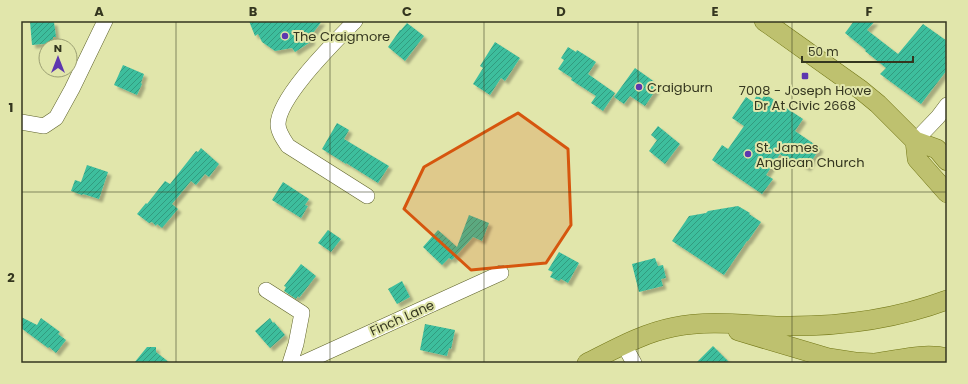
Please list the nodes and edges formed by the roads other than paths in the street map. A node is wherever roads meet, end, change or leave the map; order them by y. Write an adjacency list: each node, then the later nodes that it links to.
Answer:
1 (105, 21): 5 (street)
2 (355, 21): 9 (street)
3 (764, 21): 6 (main road)
4 (947, 105): 6 (street)
5 (21, 122)
6 (915, 141): 7 (main road); 8 (main road)
7 (947, 161)
8 (947, 193)
9 (367, 196)
10 (501, 273): 17 (street, Finch Lane)
11 (266, 290): 16 (street)
12 (947, 300): 13 (main road)
13 (714, 324): 14 (main road); 20 (main road)
14 (624, 345): 18 (main road); 19 (street)
15 (947, 358): 20 (main road)
16 (290, 363)
17 (303, 363)
18 (587, 363)
19 (634, 363)
20 (874, 363)

